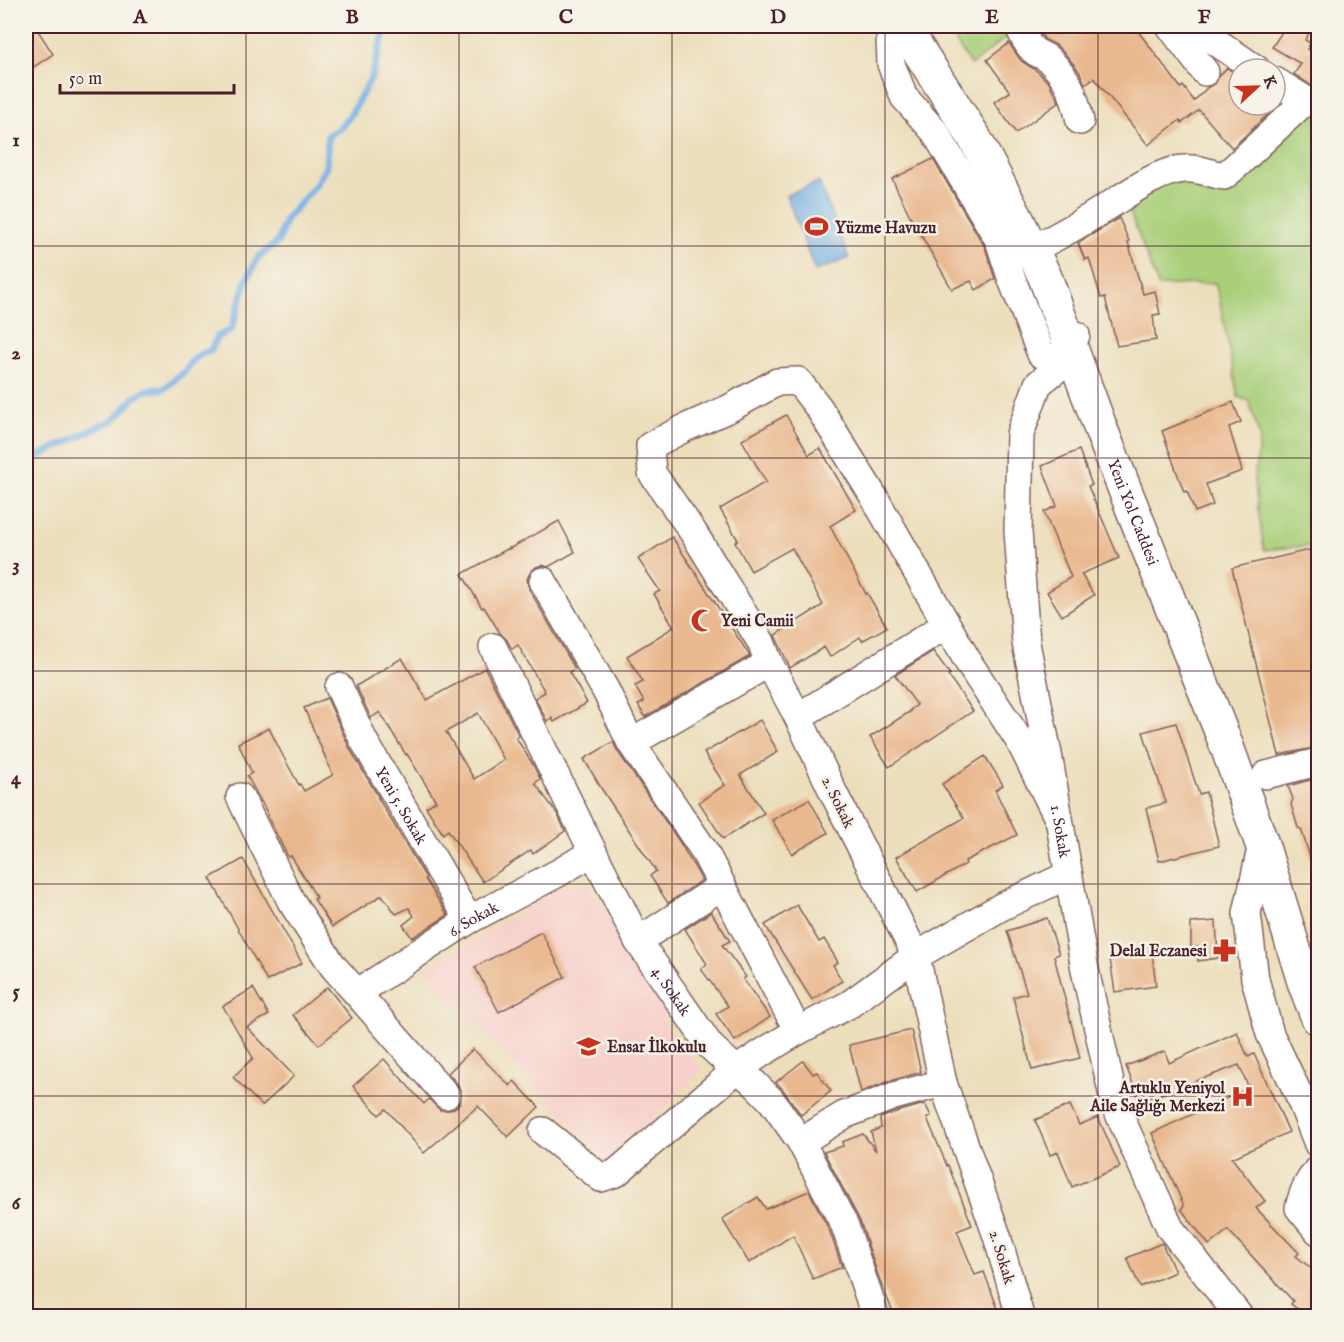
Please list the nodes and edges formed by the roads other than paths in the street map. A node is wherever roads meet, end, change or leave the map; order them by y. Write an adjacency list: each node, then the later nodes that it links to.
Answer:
1 (893, 26): 12 (street)
2 (903, 26): 12 (main road, Yeni Yol Caddesi)
3 (918, 26): 11 (main road, Yeni Yol Caddesi)
4 (1019, 26): 10 (street)
5 (1170, 26): 8 (street)
6 (1194, 26): 7 (street)
7 (1238, 57)
8 (1205, 72)
9 (1287, 88): 11 (street)
10 (1080, 121)
11 (1046, 242): 12 (main road, Yeni Yol Caddesi)
12 (1071, 346): 23 (street, 1. Sokak); 24 (main road, Yeni Yol Caddesi); 31 (main road, Yeni Yol Caddesi)
13 (543, 581): 19 (street)
14 (946, 625): 16 (street, 2. Sokak); 18 (street); 23 (street)
15 (493, 646): 25 (street, 4. Sokak)
16 (768, 663): 18 (street, 2. Sokak); 19 (street)
17 (339, 687): 28 (street, Yeni 5. Sokak)
18 (798, 717): 30 (street, 2. Sokak)
19 (631, 743): 27 (street)
20 (1318, 762): 21 (street)
21 (1266, 775)
22 (240, 797): 32 (street)
23 (1058, 818): 26 (street, 1. Sokak)
24 (1262, 844): 33 (main road, Yeni Yol Caddesi); 40 (street)
25 (593, 852): 28 (street, 6. Sokak); 29 (street, 4. Sokak)
26 (1068, 875): 30 (street); 45 (street, 1. Sokak)
27 (722, 886): 29 (street); 34 (street)
28 (469, 920): 32 (street, 6. Sokak)
29 (638, 941): 35 (street, 4. Sokak)
30 (916, 956): 34 (street); 36 (street, 2. Sokak)
31 (1318, 977)
32 (357, 993): 37 (street)
33 (1318, 1018)
34 (798, 1031): 35 (street)
35 (736, 1070): 38 (street); 39 (street, 4. Sokak)
36 (943, 1083): 39 (street); 44 (street, 2. Sokak)
37 (446, 1095)
38 (543, 1131)
39 (801, 1142): 43 (street, 4. Sokak)
40 (1318, 1144)
41 (1314, 1175): 42 (street)
42 (1318, 1231)
43 (874, 1317)
44 (1020, 1317)
45 (1239, 1317)

